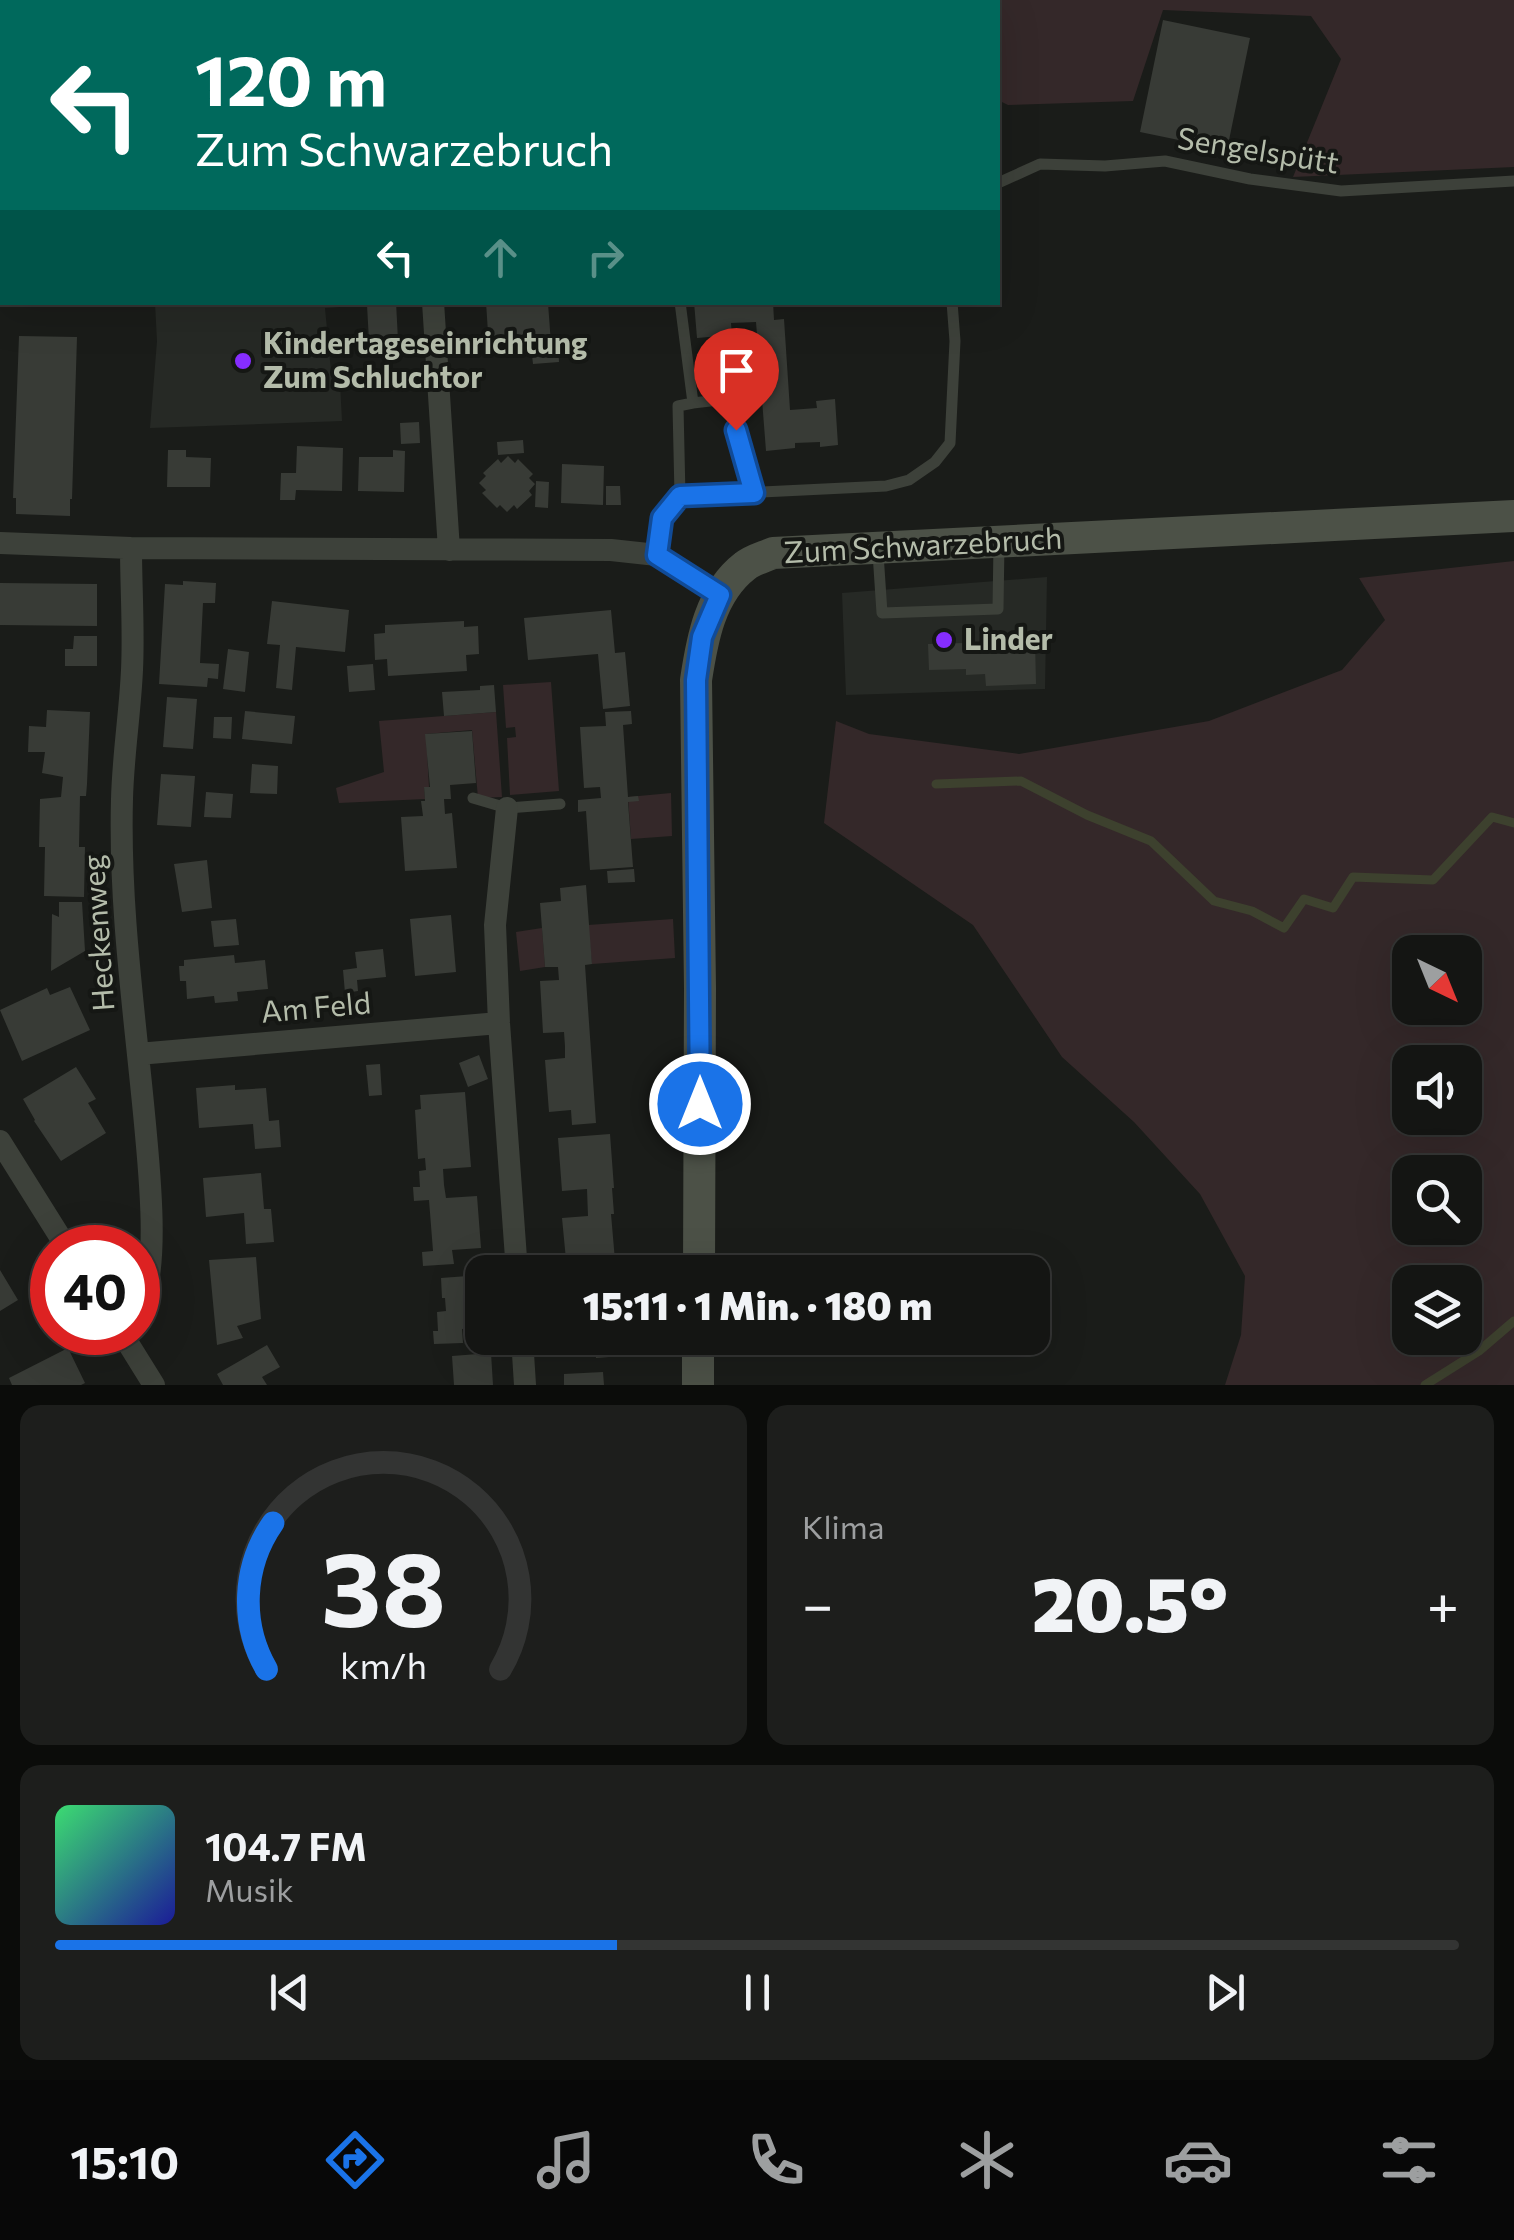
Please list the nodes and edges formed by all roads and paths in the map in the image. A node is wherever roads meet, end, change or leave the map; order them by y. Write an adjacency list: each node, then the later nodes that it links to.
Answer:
1 (1514, 181): 2 (lane, Sengelspütt)
2 (1000, 182)
3 (433, 305): 14 (street)
4 (680, 305): 6 (lane)
5 (952, 305): 7 (lane)
6 (693, 403): 7 (lane); 8 (lane)
7 (754, 493): 8 (lane)
8 (680, 496): 15 (lane)
9 (1514, 516): 10 (street, Zum Schwarzebruch)
10 (1000, 542): 13 (street, Zum Schwarzebruch); 13 (lane)
11 (0, 544): 12 (street)
12 (131, 548): 14 (street); 21 (street, Heckenweg)
13 (878, 548): 16 (street, Zum Schwarzebruch)
14 (449, 550): 15 (street)
15 (657, 555): 16 (street)
16 (720, 595): 26 (street)
17 (473, 798): 19 (lane)
18 (560, 804): 19 (lane)
19 (507, 808): 20 (street)
20 (499, 1023): 21 (street, Am Feld); 25 (street)
21 (138, 1054): 24 (street, Heckenweg)
22 (0, 1141): 23 (street)
23 (53, 1225)
24 (150, 1225)
25 (516, 1255)
26 (698, 1255)
27 (134, 1355): 30 (street)
28 (523, 1355): 31 (street)
29 (698, 1355): 32 (street)
30 (150, 1384)
31 (526, 1385)
32 (698, 1385)

